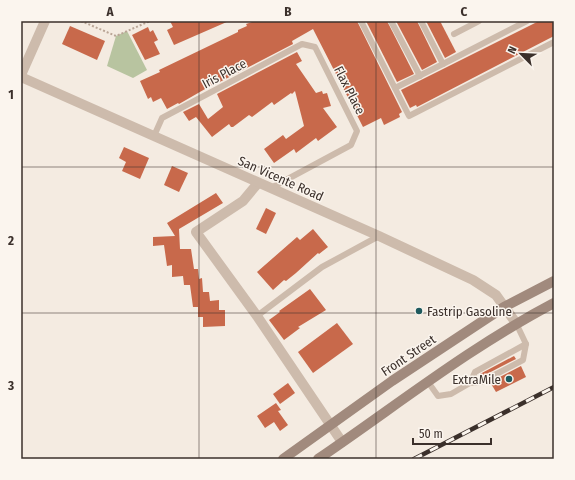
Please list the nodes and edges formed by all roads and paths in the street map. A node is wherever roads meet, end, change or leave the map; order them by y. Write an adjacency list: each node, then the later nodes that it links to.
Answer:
1 (45, 21): 13 (street)
2 (81, 21): 3 (path)
3 (150, 21)
4 (361, 21): 15 (lane)
5 (391, 21): 14 (lane)
6 (421, 21): 12 (lane)
7 (479, 21): 9 (lane)
8 (527, 21): 12 (lane)
9 (454, 34)
10 (554, 42): 15 (lane)
11 (314, 47): 16 (lane, Iris Place); 18 (lane, Flax Place)
12 (443, 64): 14 (lane)
13 (21, 76): 16 (street, San Vicente Road)
14 (420, 76): 15 (lane)
15 (395, 88)
16 (154, 136): 17 (street, San Vicente Road)
17 (258, 183): 18 (street, San Vicente Road); 23 (street)
18 (271, 188): 19 (street, San Vicente Road)
19 (379, 236): 22 (street, San Vicente Road); 23 (lane)
20 (554, 281): 22 (main road, Front Street)
21 (554, 303): 24 (main road)
22 (504, 306): 24 (street, San Vicente Road); 28 (main road, Front Street)
23 (258, 316): 28 (street)
24 (516, 323): 25 (lane); 26 (main road)
25 (526, 344): 27 (lane); 27 (lane)
26 (428, 382): 27 (lane); 29 (main road)
27 (470, 383)
28 (331, 425): 29 (street); 30 (main road, Front Street)
29 (342, 442): 31 (main road)
30 (283, 459)
31 (318, 459)

